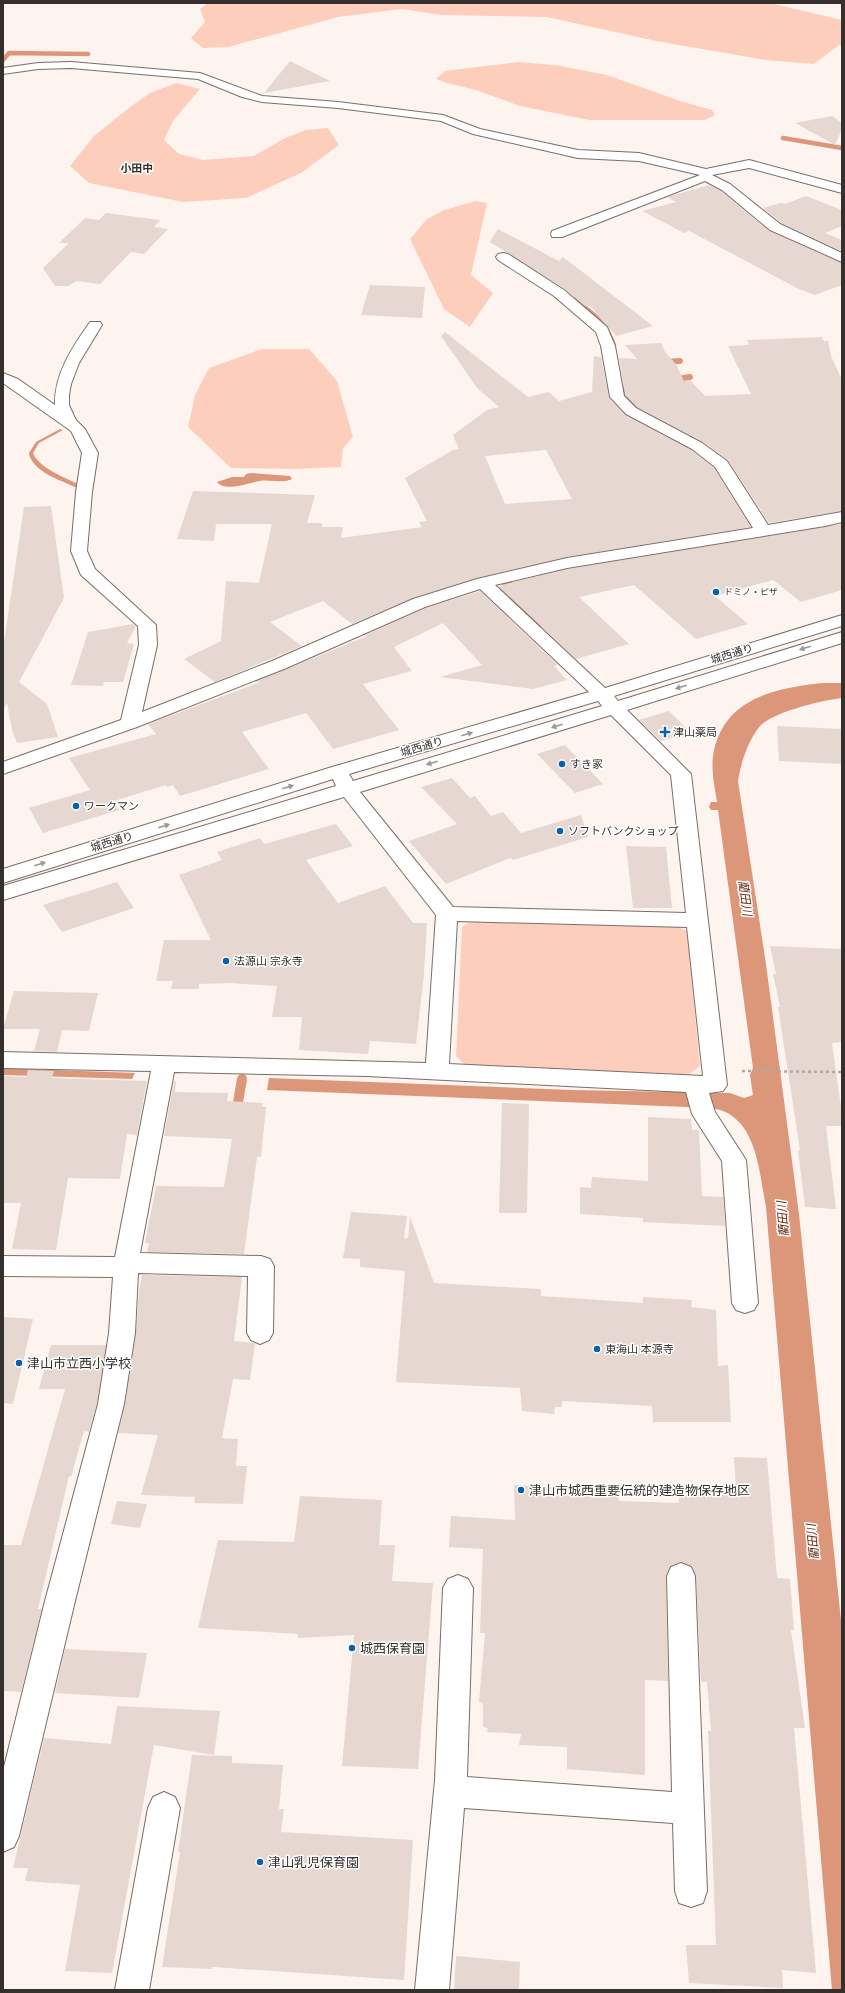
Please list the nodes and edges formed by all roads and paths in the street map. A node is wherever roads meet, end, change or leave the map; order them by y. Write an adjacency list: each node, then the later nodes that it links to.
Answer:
1 (3, 71): 2 (street)
2 (706, 175): 3 (street); 4 (street); 6 (street)
3 (842, 189)
4 (557, 234)
5 (503, 257): 11 (street)
6 (842, 258)
7 (95, 325): 9 (street)
8 (3, 377): 9 (street)
9 (69, 422): 16 (street)
10 (842, 517): 11 (street)
11 (763, 531): 12 (street)
12 (483, 582): 15 (street); 16 (street)
13 (842, 620): 15 (street, 城西通り)
14 (842, 637): 15 (street, 城西通り, one-way to 15)
15 (608, 700): 18 (street, 城西通り); 22 (street)
16 (130, 723): 17 (street)
17 (3, 768)
18 (343, 780): 19 (street, 城西通り, one-way to 18); 20 (street, 城西通り); 21 (street)
19 (3, 876)
20 (3, 892)
21 (447, 914): 22 (street); 26 (street)
22 (696, 920): 28 (street)
23 (3, 1060): 24 (street)
24 (164, 1064): 26 (street); 29 (street)
25 (735, 1071): 27 (path)
26 (437, 1072): 28 (street)
27 (842, 1072)
28 (695, 1084): 31 (street)
29 (126, 1265): 30 (street); 32 (street); 38 (street)
30 (3, 1266)
31 (745, 1303)
32 (260, 1333)
33 (681, 1576): 37 (street)
34 (458, 1588): 35 (street)
35 (450, 1791): 37 (street); 41 (street)
36 (164, 1808): 40 (street)
37 (689, 1809): 39 (street)
38 (3, 1836)
39 (691, 1891)
40 (132, 1990)
41 (432, 1990)

